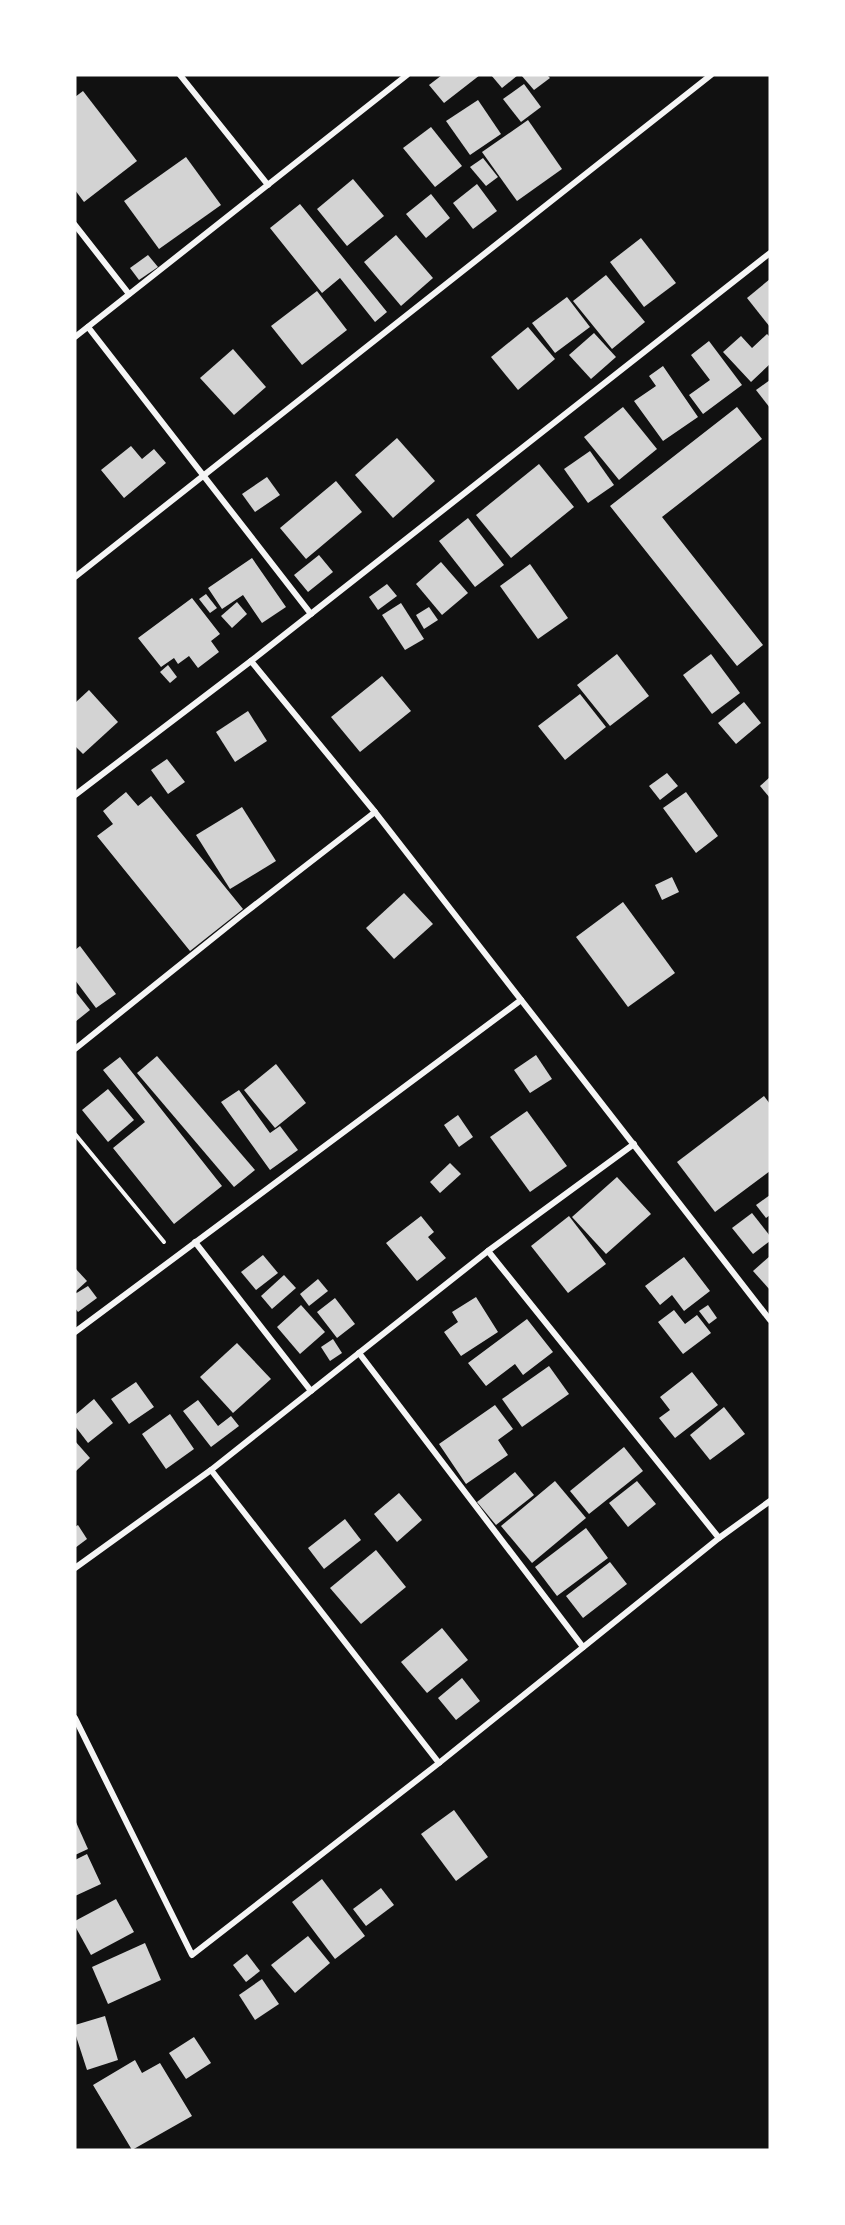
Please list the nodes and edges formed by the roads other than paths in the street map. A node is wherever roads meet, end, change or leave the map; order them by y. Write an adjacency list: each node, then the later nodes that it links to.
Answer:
1 (180, 75): 4 (street)
2 (711, 75): 10 (street)
3 (403, 76): 4 (street)
4 (268, 185): 7 (street)
5 (75, 225): 7 (street)
6 (770, 253): 12 (street)
7 (129, 294): 8 (street)
8 (88, 327): 9 (street); 10 (street)
9 (75, 337)
10 (204, 476): 11 (street); 12 (street)
11 (75, 578)
12 (312, 614): 13 (street)
13 (251, 661): 14 (street); 15 (street)
14 (75, 795)
15 (375, 812): 16 (street); 17 (street)
16 (521, 1000): 18 (street); 19 (street)
17 (75, 1049)
18 (634, 1144): 20 (street); 21 (street)
19 (195, 1242): 22 (street); 24 (street)
20 (488, 1251): 23 (street); 27 (street)
21 (770, 1320)
22 (75, 1332)
23 (359, 1353): 24 (street); 29 (street)
24 (311, 1391): 25 (street)
25 (211, 1470): 28 (street); 31 (street)
26 (770, 1501): 27 (street)
27 (719, 1538): 29 (street)
28 (75, 1568)
29 (583, 1647): 31 (street)
30 (75, 1718): 31 (street)
31 (439, 1763)

